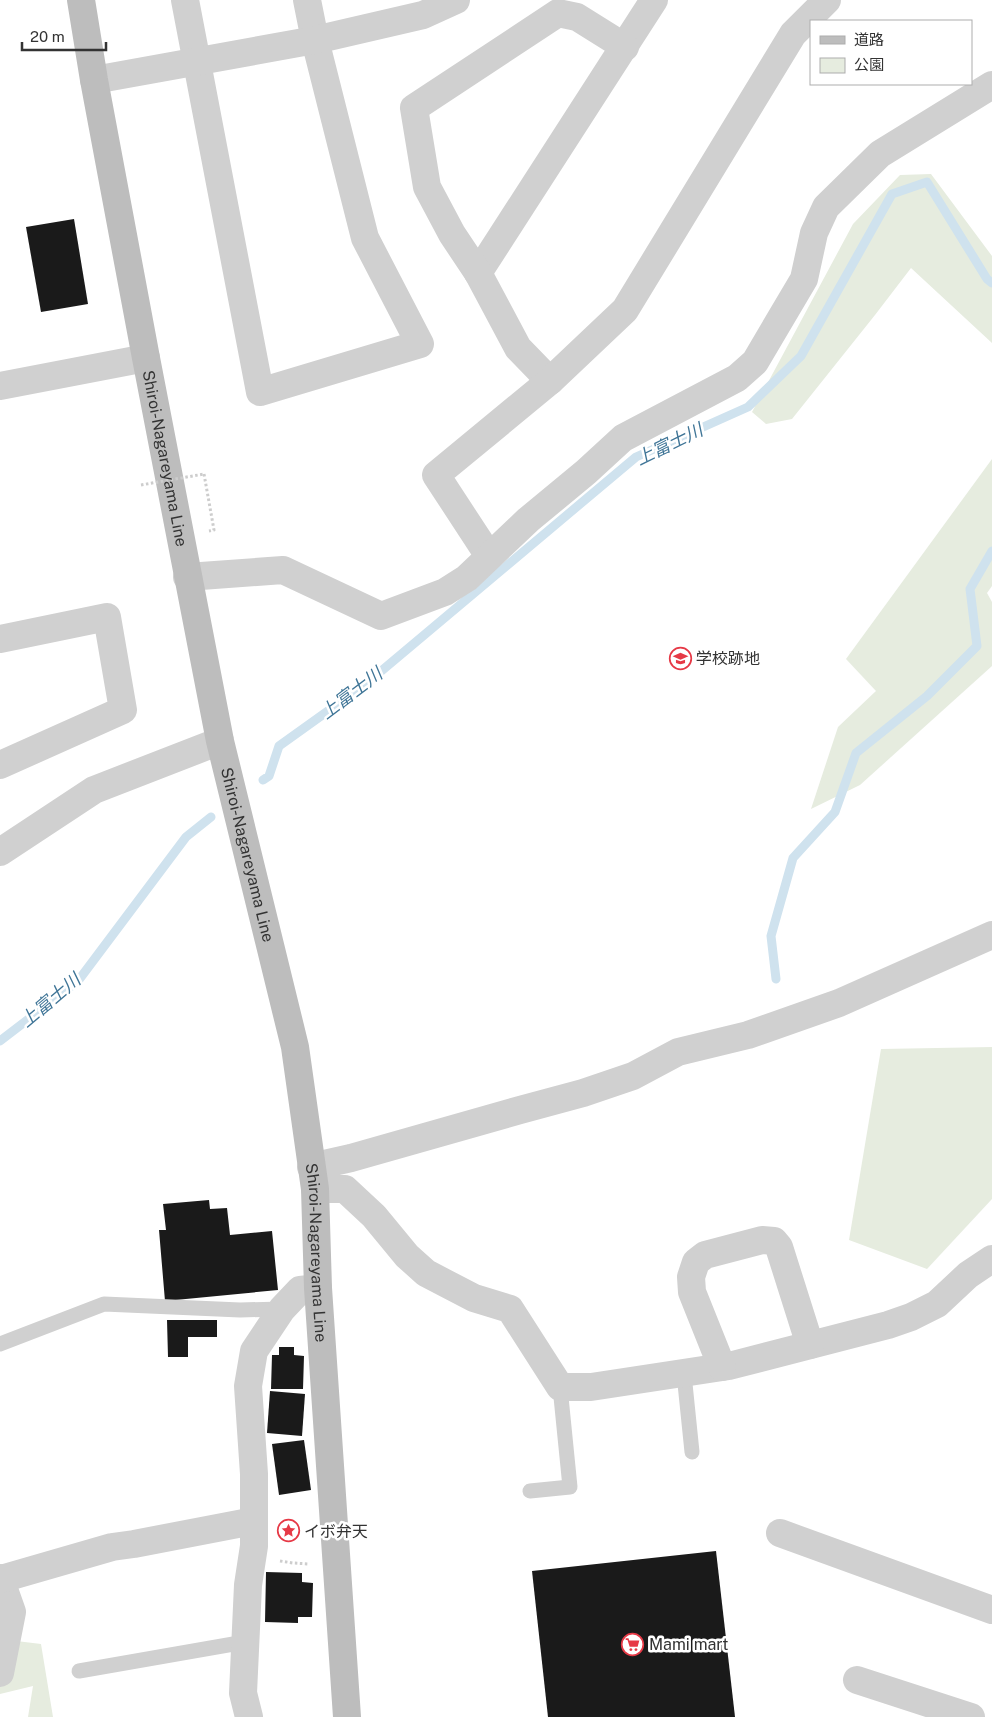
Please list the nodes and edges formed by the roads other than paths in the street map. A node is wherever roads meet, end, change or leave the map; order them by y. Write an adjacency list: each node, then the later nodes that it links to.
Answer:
1 (81, 0): 11 (main road, Shiroi-Nagareyama Line)
2 (184, 0): 10 (street)
3 (307, 0): 8 (street)
4 (456, 0): 7 (street)
5 (654, 0): 9 (street)
6 (827, 0): 15 (street)
7 (421, 7): 8 (street)
8 (315, 40): 10 (street); 10 (street)
9 (625, 47): 13 (street); 13 (street)
10 (196, 61): 11 (street)
11 (94, 80): 14 (main road, Shiroi-Nagareyama Line)
12 (992, 84): 17 (street)
13 (478, 273): 15 (street)
14 (146, 358): 16 (street); 18 (main road, Shiroi-Nagareyama Line)
15 (550, 381): 17 (street)
16 (0, 386)
17 (489, 556): 18 (street)
18 (187, 577): 20 (main road, Shiroi-Nagareyama Line)
19 (0, 638): 21 (street)
20 (220, 741): 22 (street); 24 (main road, Shiroi-Nagareyama Line)
21 (0, 765)
22 (0, 852)
23 (992, 935): 24 (street)
24 (313, 1178): 26 (main road, Shiroi-Nagareyama Line); 32 (street)
25 (992, 1259): 29 (street)
26 (318, 1288): 27 (street); 44 (main road, Shiroi-Nagareyama Line)
27 (282, 1309): 28 (lane); 35 (street)
28 (0, 1344)
29 (810, 1344): 30 (street); 30 (street)
30 (722, 1368): 31 (street)
31 (684, 1374): 32 (street); 33 (lane)
32 (560, 1387): 34 (lane)
33 (692, 1452)
34 (530, 1492)
35 (254, 1521): 37 (street); 39 (street)
36 (780, 1533): 38 (street)
37 (0, 1579): 41 (street)
38 (992, 1610)
39 (245, 1642): 40 (lane); 43 (street)
40 (78, 1671)
41 (0, 1673)
42 (857, 1680): 45 (street)
43 (249, 1717)
44 (347, 1717)
45 (971, 1717)

